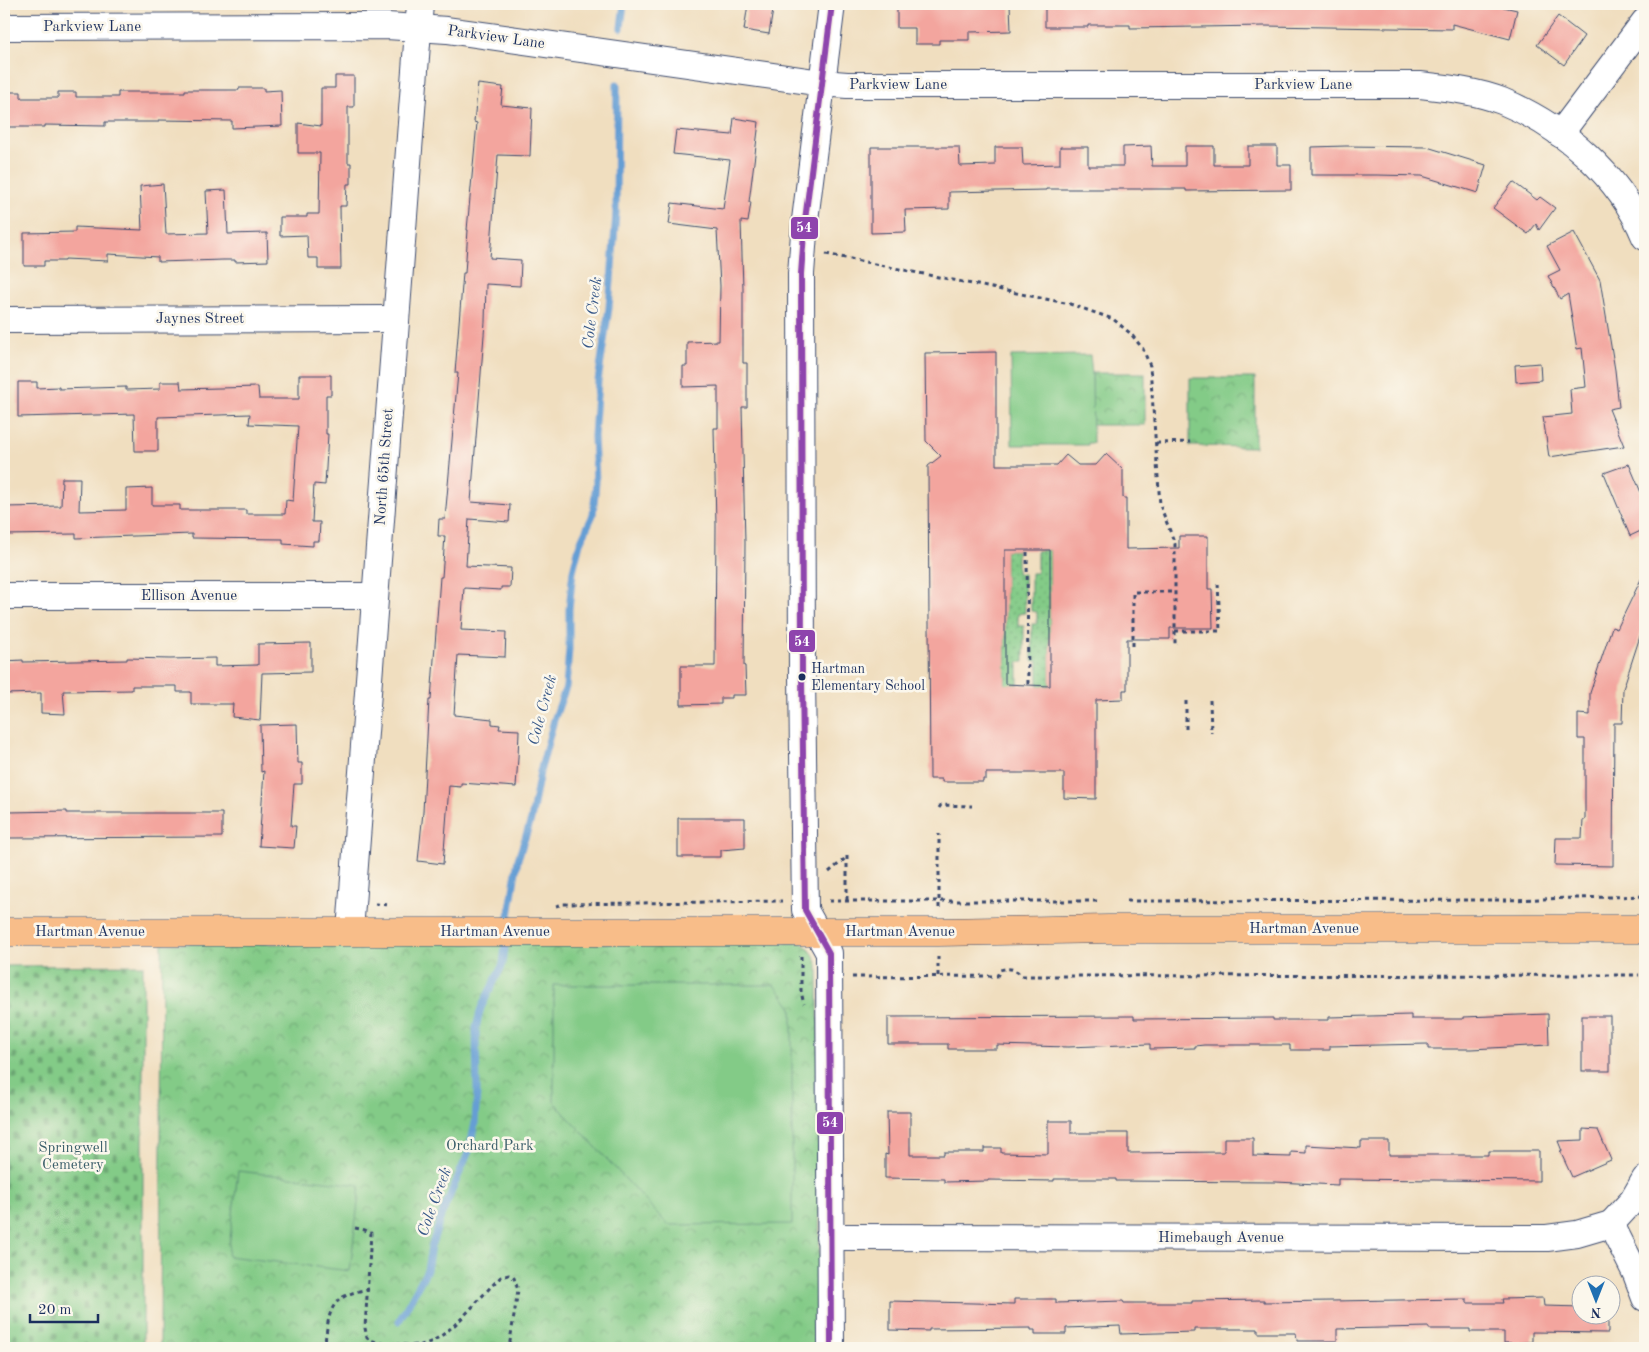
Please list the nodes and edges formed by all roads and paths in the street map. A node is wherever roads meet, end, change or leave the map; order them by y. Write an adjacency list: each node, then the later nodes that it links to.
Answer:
1 (832, 4): 5 (street)
2 (419, 16): 4 (street, Parkview Lane); 5 (street, Parkview Lane); 9 (street, North 65th Street)
3 (1645, 21): 6 (street)
4 (4, 28)
5 (822, 83): 6 (street, Parkview Lane); 41 (street)
6 (1560, 134): 7 (street, Parkview Lane)
7 (1645, 237)
8 (822, 253): 11 (path)
9 (396, 319): 10 (street, Jaynes Street); 17 (street, North 65th Street)
10 (4, 320)
11 (1156, 442): 12 (path); 15 (path)
12 (1190, 442)
13 (1027, 552): 21 (path)
14 (1218, 582): 18 (path)
15 (1175, 592): 18 (path); 19 (path)
16 (4, 596): 17 (street, Ellison Avenue)
17 (375, 596): 39 (street, North 65th Street)
18 (1176, 631): 20 (path)
19 (1133, 646)
20 (1176, 646)
21 (1028, 686)
22 (1210, 700): 25 (path)
23 (1186, 701): 24 (path)
24 (1186, 733)
25 (1211, 733)
26 (972, 806): 27 (path)
27 (940, 808)
28 (940, 834): 32 (path)
29 (824, 876): 34 (path)
30 (1645, 896): 36 (path)
31 (826, 900): 34 (path)
32 (939, 900): 34 (path); 35 (path)
33 (786, 901): 37 (path)
34 (847, 901)
35 (1099, 901)
36 (1127, 901)
37 (548, 909)
38 (1645, 929): 41 (main road, Hartman Avenue)
39 (350, 931): 40 (main road, Hartman Avenue); 41 (main road, Hartman Avenue)
40 (4, 932)
41 (816, 932): 47 (street)
42 (1639, 975): 43 (path)
43 (849, 977)
44 (1645, 1178): 45 (street)
45 (1611, 1224): 47 (street, Himebaugh Avenue); 49 (street)
46 (355, 1228): 48 (path)
47 (829, 1237): 52 (street)
48 (368, 1289): 50 (path); 51 (path)
49 (1645, 1298)
50 (324, 1348)
51 (509, 1348)
52 (831, 1348)

